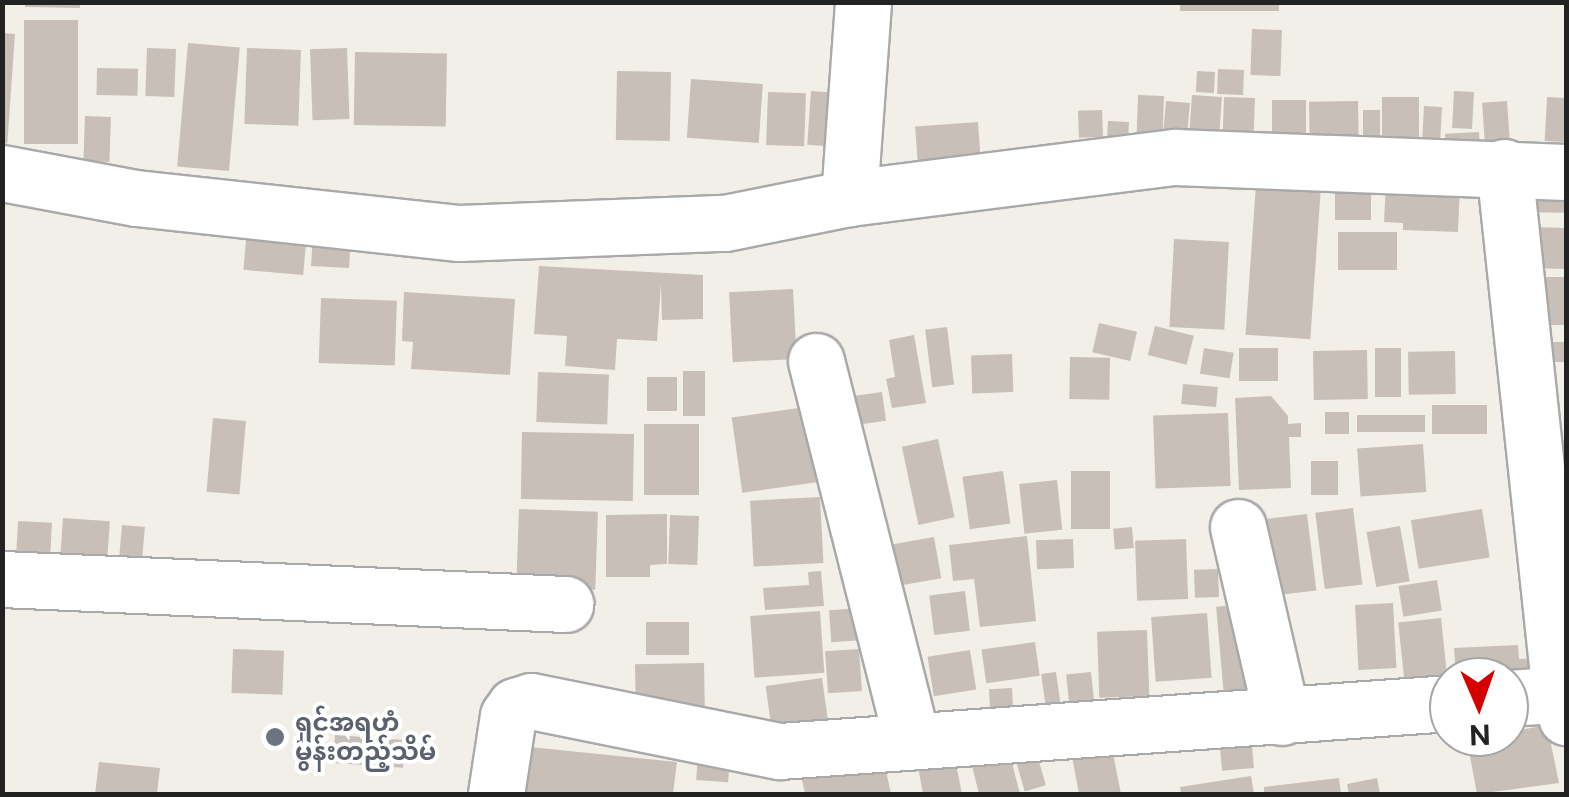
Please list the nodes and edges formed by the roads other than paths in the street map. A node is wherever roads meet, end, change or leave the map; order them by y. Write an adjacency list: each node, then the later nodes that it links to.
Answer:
1 (863, 2): 5 (street)
2 (1504, 166): 4 (street); 5 (street); 10 (street)
3 (2, 172): 5 (street)
4 (1566, 172)
5 (849, 198)
6 (816, 361): 13 (street)
7 (1238, 528): 12 (street)
8 (2, 579): 9 (street)
9 (565, 604)
10 (1550, 701)
11 (1429, 705): 12 (street)
12 (1282, 717): 13 (street)
13 (912, 741): 14 (street)
14 (779, 773): 15 (street)
15 (496, 794)

